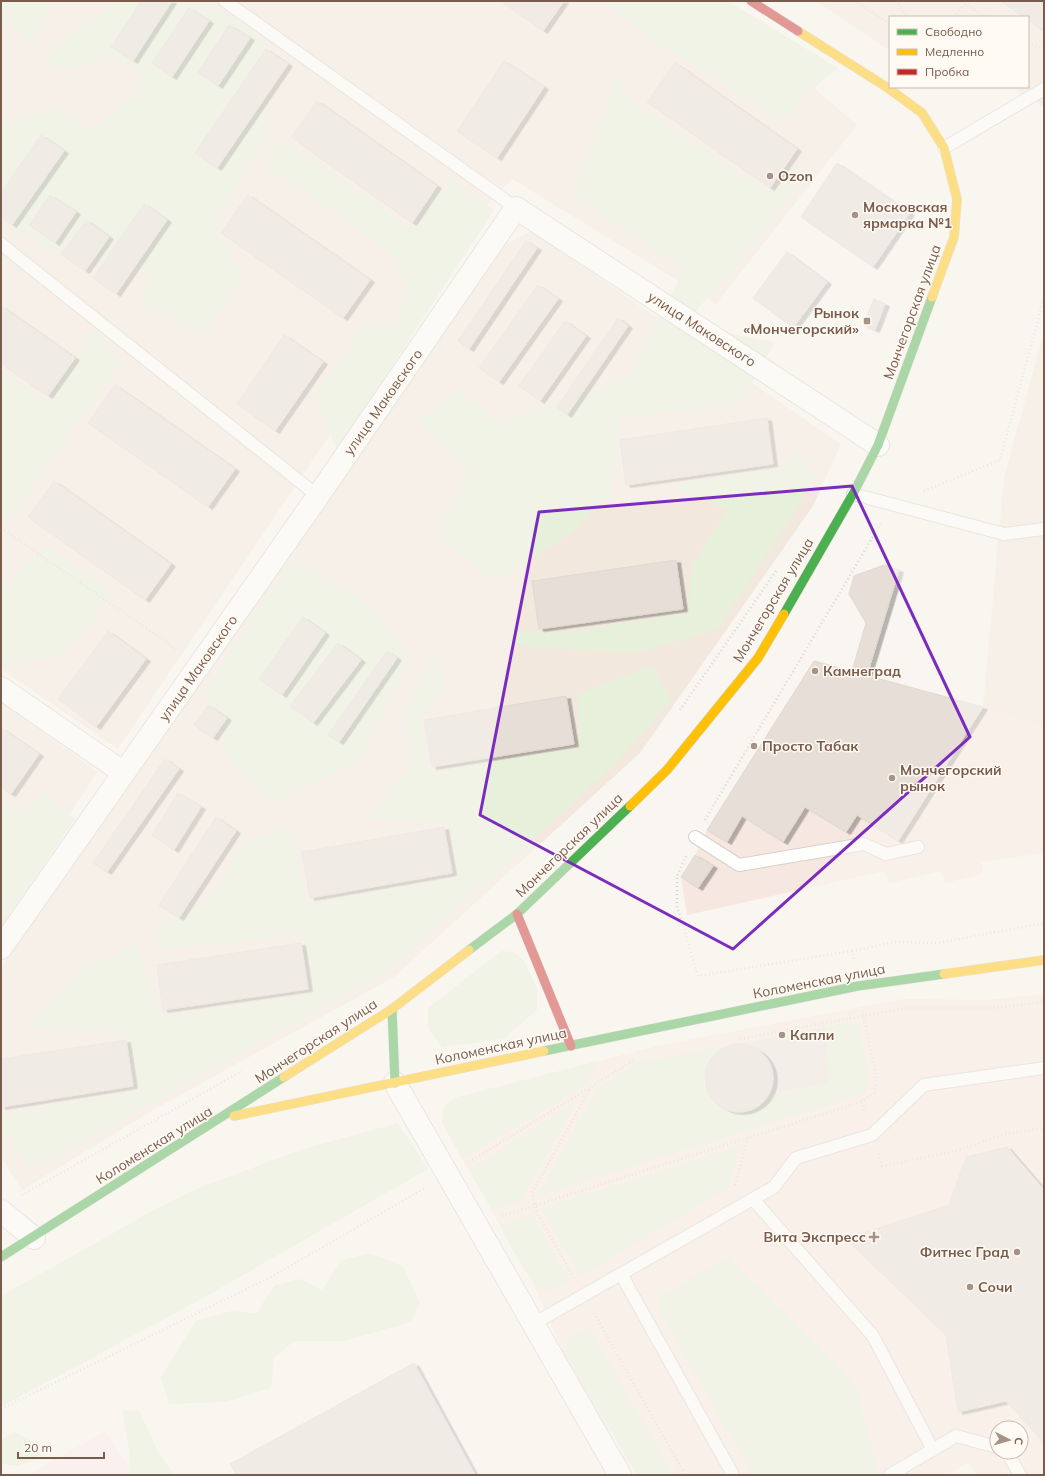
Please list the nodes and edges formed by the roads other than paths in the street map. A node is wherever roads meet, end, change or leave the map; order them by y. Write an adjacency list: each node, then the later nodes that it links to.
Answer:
1 (225, 1): 5 (lane)
2 (752, 1): 4 (street, Мончегорская улица)
3 (1044, 89): 4 (lane)
4 (944, 148): 7 (street, Мончегорская улица)
5 (516, 208): 7 (street, улица Маковского); 9 (street, улица Маковского)
6 (1, 244): 9 (lane)
7 (878, 445): 8 (street, Мончегорская улица)
8 (852, 494): 10 (lane); 15 (street, Мончегорская улица)
9 (318, 496): 12 (street, улица Маковского)
10 (1044, 530)
11 (1, 688): 12 (street)
12 (124, 773): 16 (street, улица Маковского)
13 (695, 837): 14 (lane)
14 (918, 847)
15 (517, 914): 18 (street, Мончегорская улица); 19 (street)
16 (1, 948)
17 (1044, 960): 19 (street, Коломенская улица)
18 (392, 1009): 21 (street); 22 (street, Мончегорская улица)
19 (571, 1046): 21 (street, Коломенская улица)
20 (1044, 1068): 23 (lane)
21 (395, 1083): 22 (street, Коломенская улица); 28 (street)
22 (221, 1118): 25 (street, Коломенская улица)
23 (753, 1199): 27 (lane); 30 (lane)
24 (1, 1211): 25 (street)
25 (34, 1238): 26 (street, Коломенская улица)
26 (1, 1257)
27 (620, 1274): 28 (lane); 33 (lane)
28 (533, 1324): 32 (street)
29 (989, 1445): 30 (lane)
30 (933, 1450): 34 (lane)
31 (1012, 1460): 35 (lane)
32 (620, 1475)
33 (733, 1475)
34 (890, 1475)
35 (1020, 1475)

